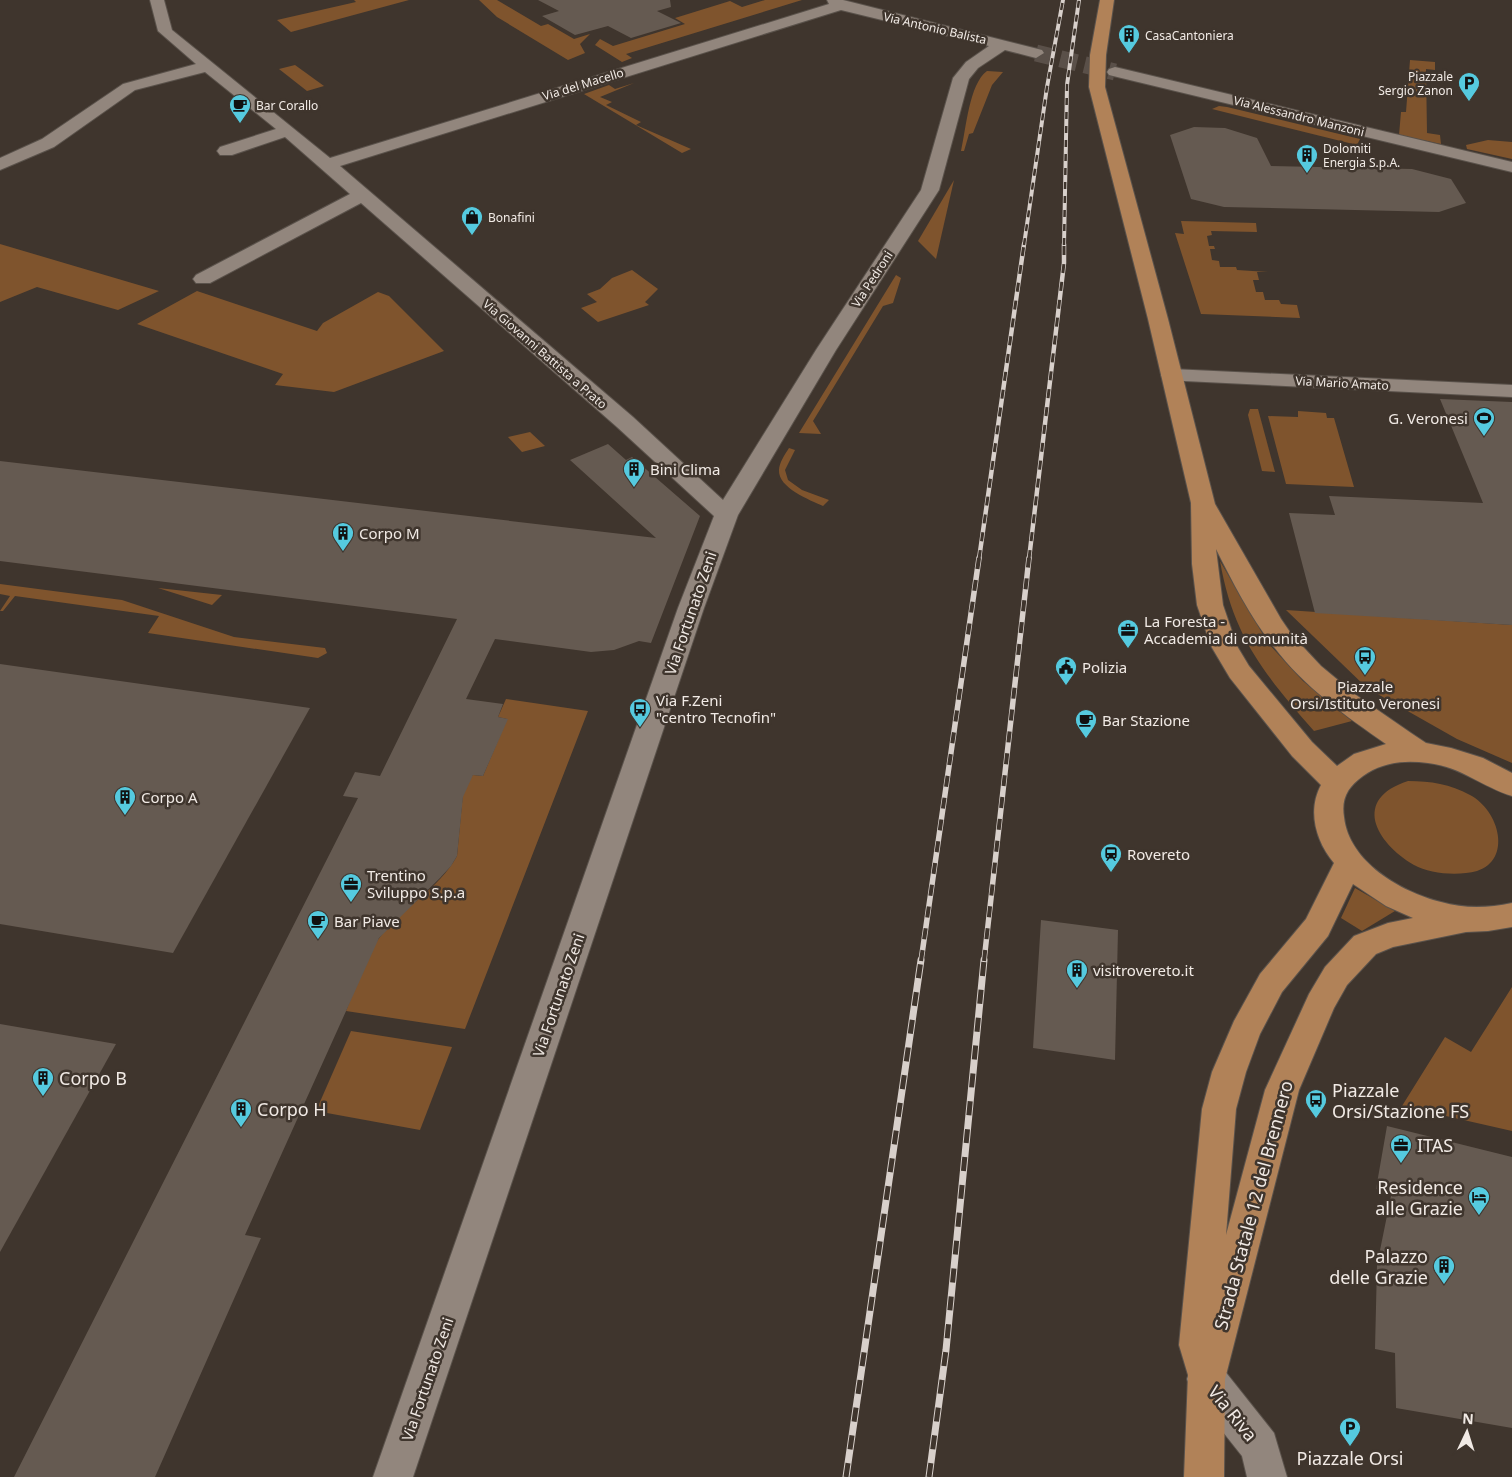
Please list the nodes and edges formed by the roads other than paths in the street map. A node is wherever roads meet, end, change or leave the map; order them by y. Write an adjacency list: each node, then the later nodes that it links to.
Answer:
1 (158, 0): 6 (street, Via Giovanni Battista a Prato)
2 (1107, 0): 15 (main road)
3 (837, 2): 4 (street, Via Antonio Balista); 11 (street, Via del Macello)
4 (1003, 44): 5 (street, Via Antonio Balista); 18 (street, Via Pedroni)
5 (1036, 53)
6 (206, 66): 8 (street, Via Giovanni Battista a Prato); 10 (street)
7 (1115, 72): 12 (street, Via Alessandro Manzoni)
8 (288, 131): 9 (street); 11 (street, Via Giovanni Battista a Prato)
9 (226, 151)
10 (0, 165)
11 (326, 165): 13 (street, Via Giovanni Battista a Prato)
12 (1512, 167)
13 (361, 196): 14 (street); 18 (street, Via Giovanni Battista a Prato)
14 (203, 278)
15 (1172, 375): 16 (street, Via Mario Amato); 17 (main road)
16 (1512, 391)
17 (1203, 503): 19 (main road); 20 (main road)
18 (726, 515): 26 (street, Via Fortunato Zeni)
19 (1419, 752): 20 (main road); 21 (main road)
20 (1336, 784): 22 (main road)
21 (1512, 786)
22 (1349, 862): 24 (main road); 25 (main road, Strada Statale 12 del Brennero)
23 (1512, 915): 24 (main road)
24 (1464, 920): 25 (main road, Strada Statale 12 del Brennero)
25 (1206, 1379): 27 (main road, Strada Statale 12 del Brennero); 28 (street, Via Riva)
26 (393, 1477)
27 (1204, 1477)
28 (1267, 1477)

